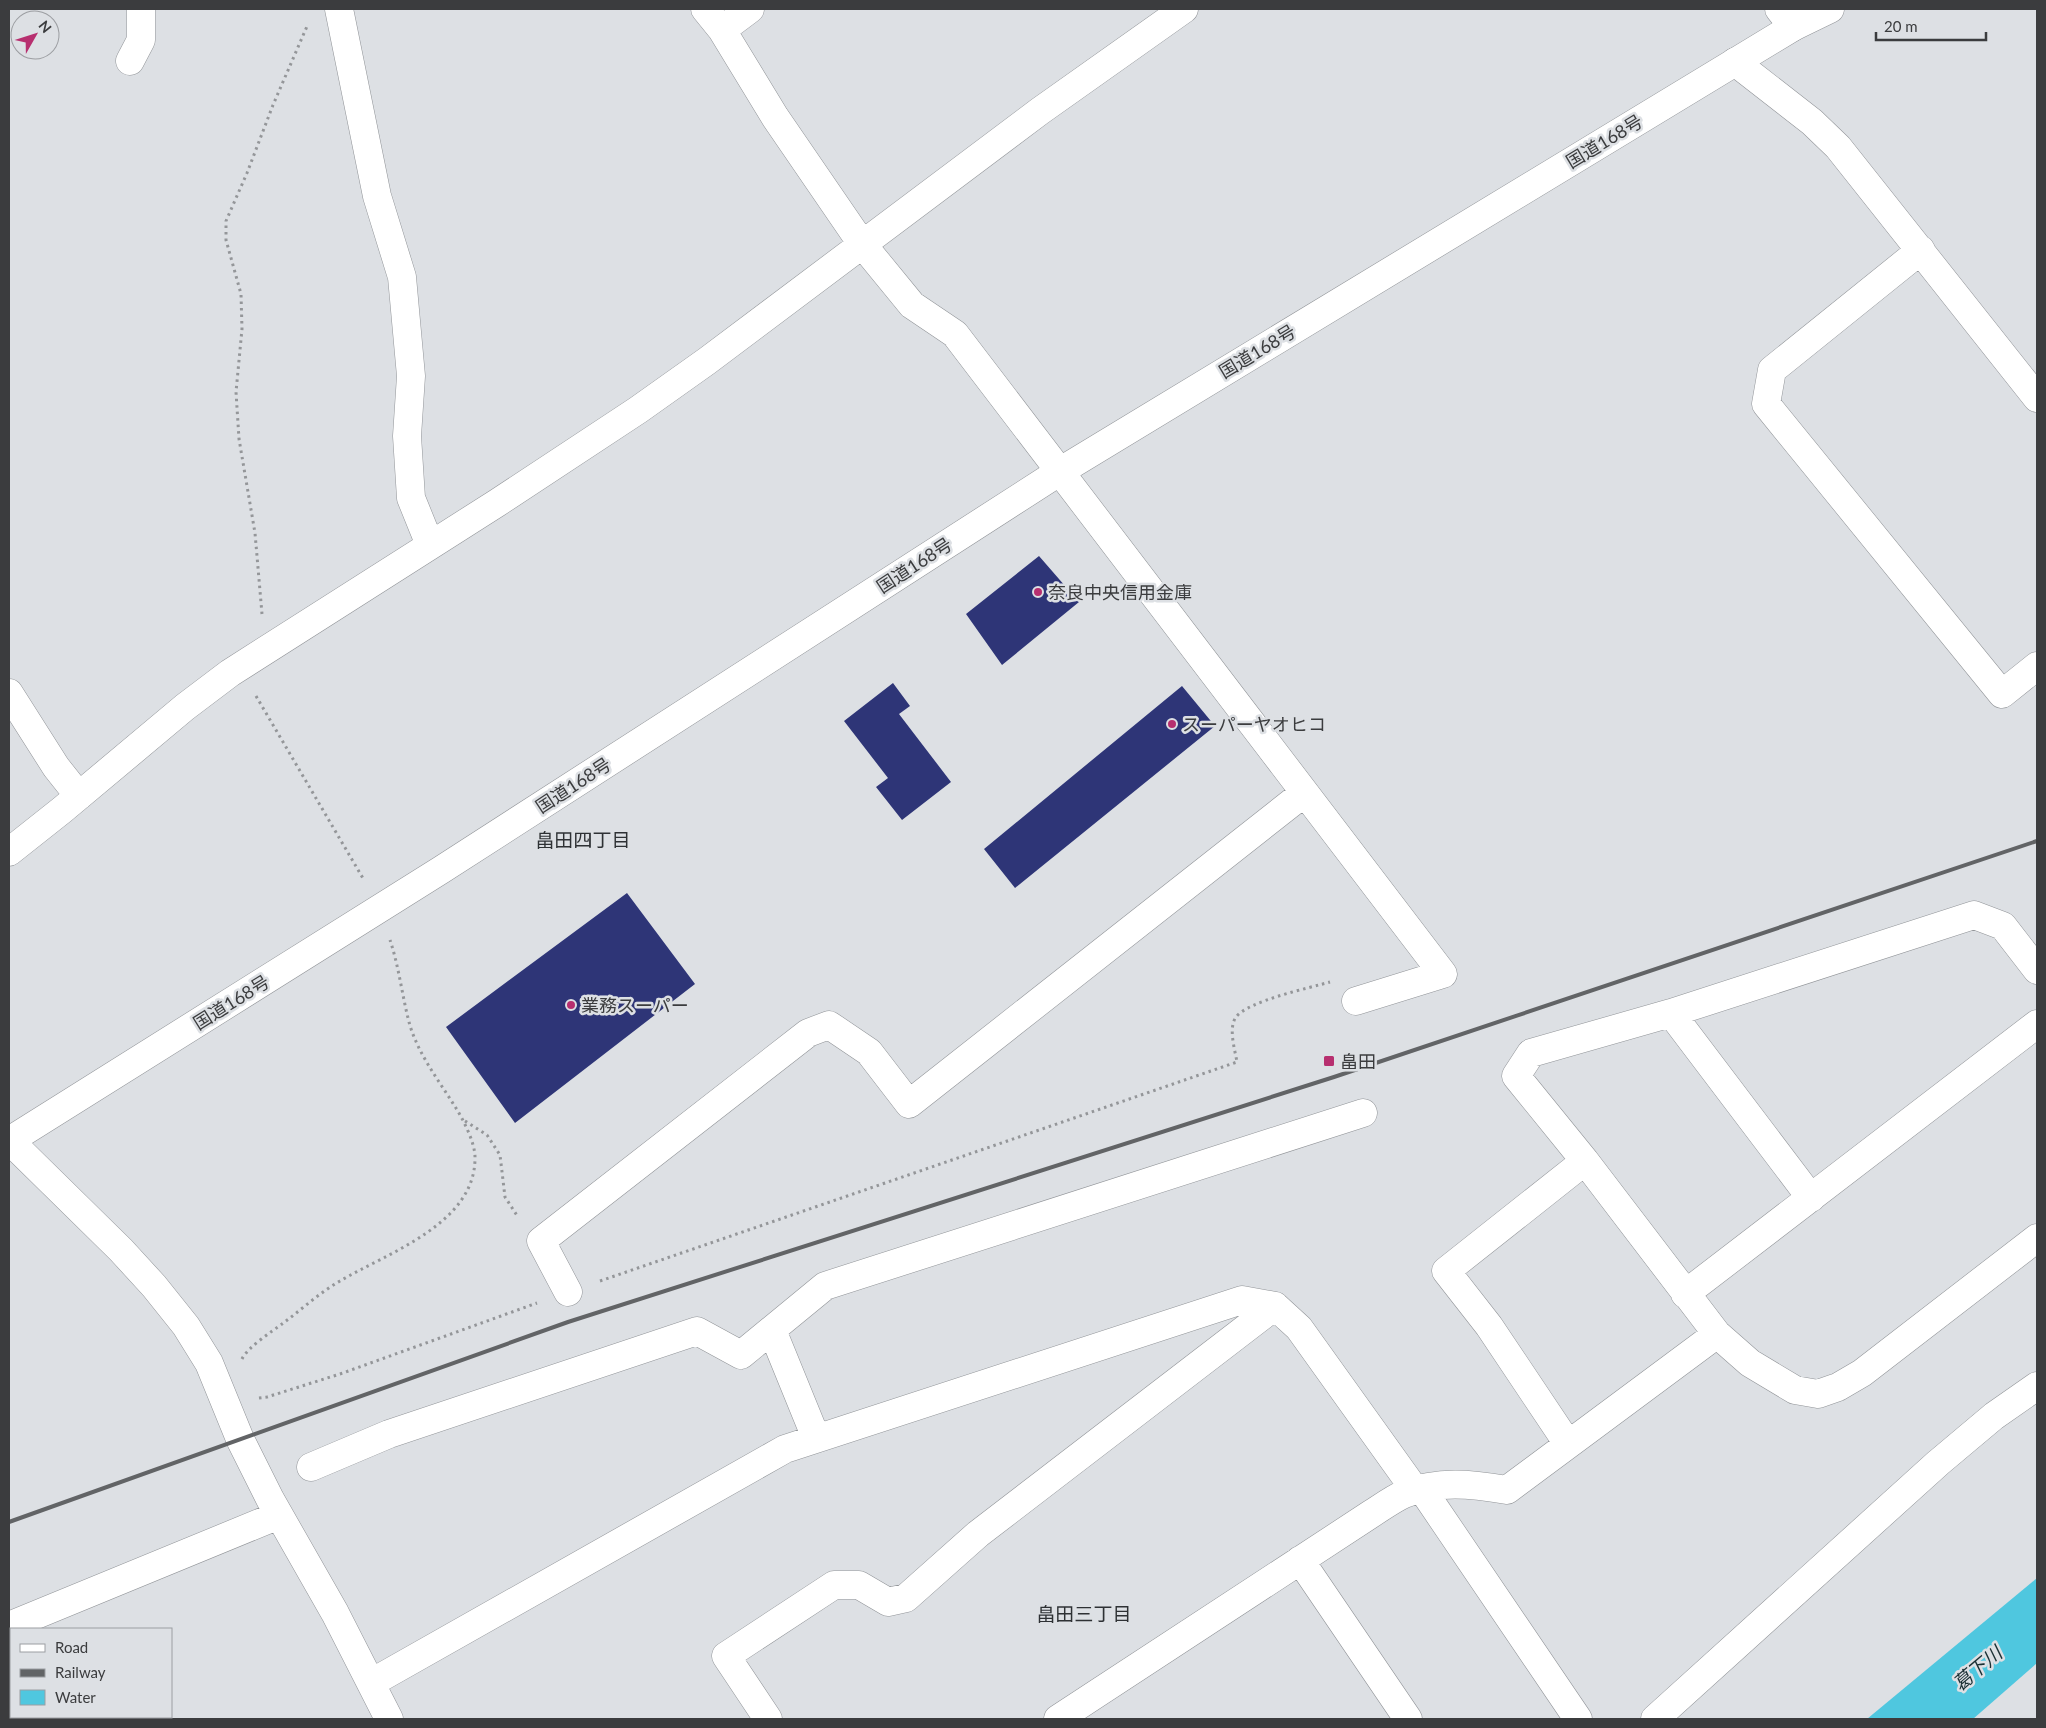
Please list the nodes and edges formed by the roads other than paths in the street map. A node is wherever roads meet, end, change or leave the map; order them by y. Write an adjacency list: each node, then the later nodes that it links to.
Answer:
1 (141, 9): 9 (main road)
2 (339, 9): 15 (main road)
3 (705, 9): 8 (main road)
4 (750, 9): 8 (main road)
5 (1184, 9): 11 (main road)
6 (1830, 9): 7 (main road, 国道168号)
7 (1786, 18): 10 (main road, 国道168号)
8 (722, 30): 11 (main road)
9 (130, 61)
10 (1735, 62): 12 (main road); 14 (main road, 国道168号)
11 (862, 244): 14 (main road); 15 (main road)
12 (1921, 250): 13 (main road); 16 (main road)
13 (2037, 398)
14 (1059, 472): 18 (main road); 26 (main road, 国道168号)
15 (430, 546): 19 (main road)
16 (2037, 666)
17 (9, 693): 19 (main road)
18 (1304, 793): 22 (main road); 30 (main road)
19 (79, 796): 20 (main road)
20 (9, 852)
21 (2037, 970): 23 (main road)
22 (1356, 1001)
23 (1671, 1013): 27 (main road); 28 (main road)
24 (2037, 1024): 28 (main road)
25 (1363, 1113): 33 (main road)
26 (9, 1141): 40 (main road)
27 (1585, 1161): 31 (main road); 37 (main road)
28 (1811, 1198): 31 (main road)
29 (2037, 1238): 34 (main road)
30 (568, 1292)
31 (1685, 1294): 34 (main road)
32 (1275, 1306): 36 (main road); 39 (main road); 45 (main road)
33 (772, 1330): 36 (main road); 38 (main road)
34 (1717, 1334): 37 (main road)
35 (2037, 1386): 49 (main road)
36 (816, 1438): 43 (main road)
37 (1568, 1444): 39 (main road)
38 (311, 1467)
39 (1418, 1490): 41 (main road); 48 (main road)
40 (279, 1515): 42 (main road); 43 (main road)
41 (1300, 1560): 46 (main road); 47 (main road)
42 (9, 1626)
43 (371, 1683): 44 (main road)
44 (389, 1719)
45 (768, 1719)
46 (1058, 1719)
47 (1408, 1719)
48 (1578, 1719)
49 (1655, 1719)

